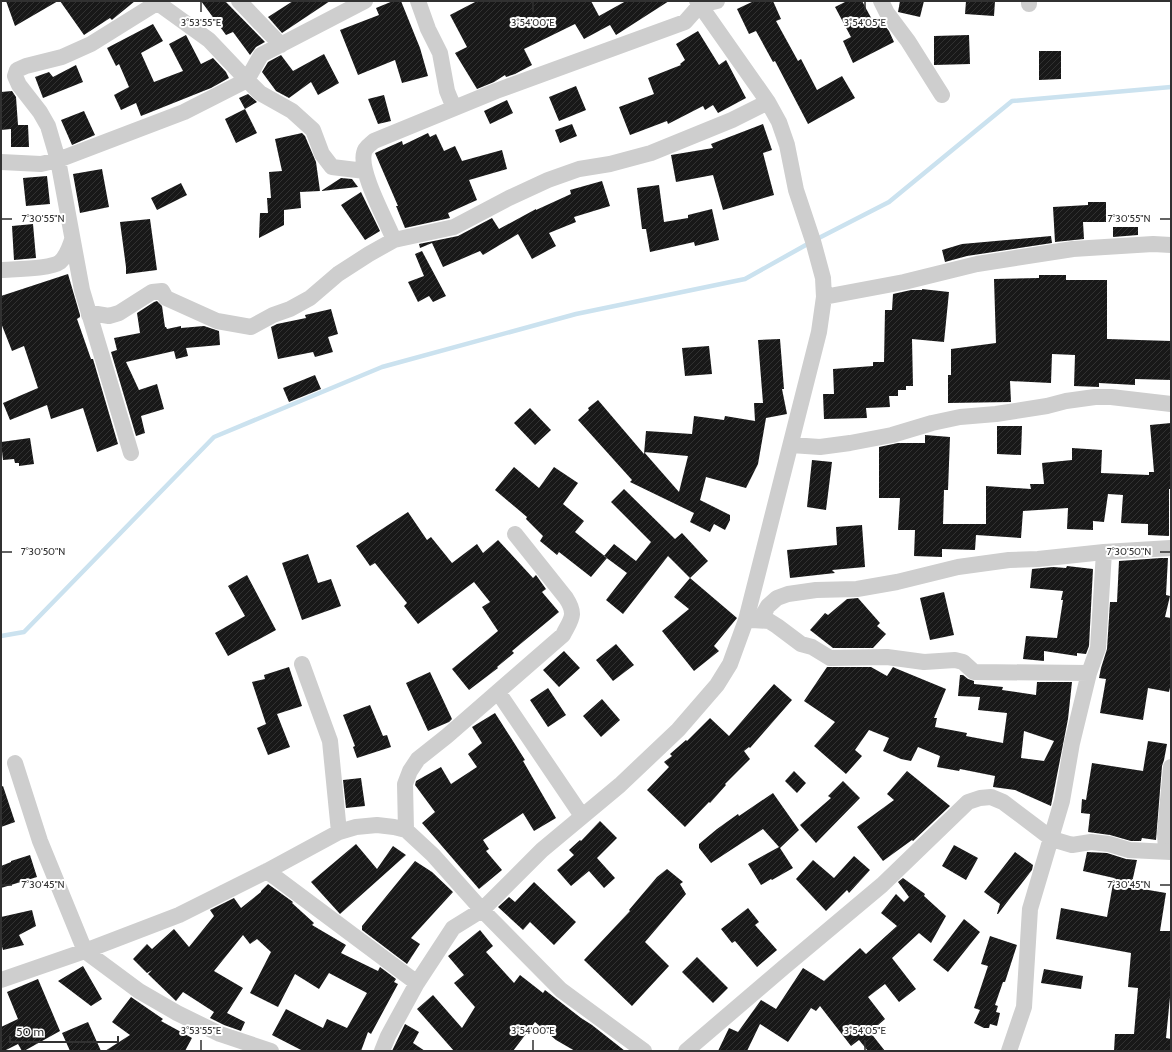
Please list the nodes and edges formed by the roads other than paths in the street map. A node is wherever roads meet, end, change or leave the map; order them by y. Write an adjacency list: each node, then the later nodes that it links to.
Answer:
1 (239, 1): 8 (street)
2 (365, 1): 8 (street)
3 (418, 1): 12 (street)
4 (717, 1): 7 (street)
5 (881, 1): 10 (street)
6 (157, 2): 9 (street); 13 (street)
7 (699, 3): 11 (street); 12 (street)
8 (281, 45): 9 (street)
9 (247, 80): 13 (street); 15 (street)
10 (942, 96)
11 (768, 102): 17 (street); 20 (street)
12 (454, 108): 15 (street)
13 (58, 160): 14 (street); 16 (street)
14 (1, 162)
15 (365, 171): 17 (street)
16 (72, 240): 19 (street); 21 (street)
17 (394, 240): 21 (street)
18 (1171, 245): 20 (street)
19 (1, 270)
20 (824, 297): 23 (street)
21 (89, 315): 24 (street)
22 (1171, 404): 23 (street)
23 (790, 445): 28 (street)
24 (131, 453)
25 (515, 534): 31 (street)
26 (1171, 548): 27 (street)
27 (1104, 552): 28 (street); 30 (street)
28 (753, 620): 30 (street); 34 (street)
29 (302, 664): 36 (street)
30 (1090, 673): 37 (street)
31 (498, 692): 34 (street); 35 (street)
32 (15, 763): 41 (street)
33 (1171, 767): 38 (street)
34 (582, 816): 40 (street)
35 (406, 830): 36 (street); 40 (street)
36 (339, 832): 39 (street)
37 (1052, 839): 38 (street); 47 (street); 48 (street)
38 (1169, 851)
39 (267, 871): 41 (street); 43 (street)
40 (482, 910): 43 (street); 46 (street)
41 (85, 951): 42 (street); 44 (street)
42 (1, 980)
43 (417, 983): 45 (street)
44 (271, 1051)
45 (382, 1051)
46 (644, 1051)
47 (686, 1051)
48 (1009, 1051)

